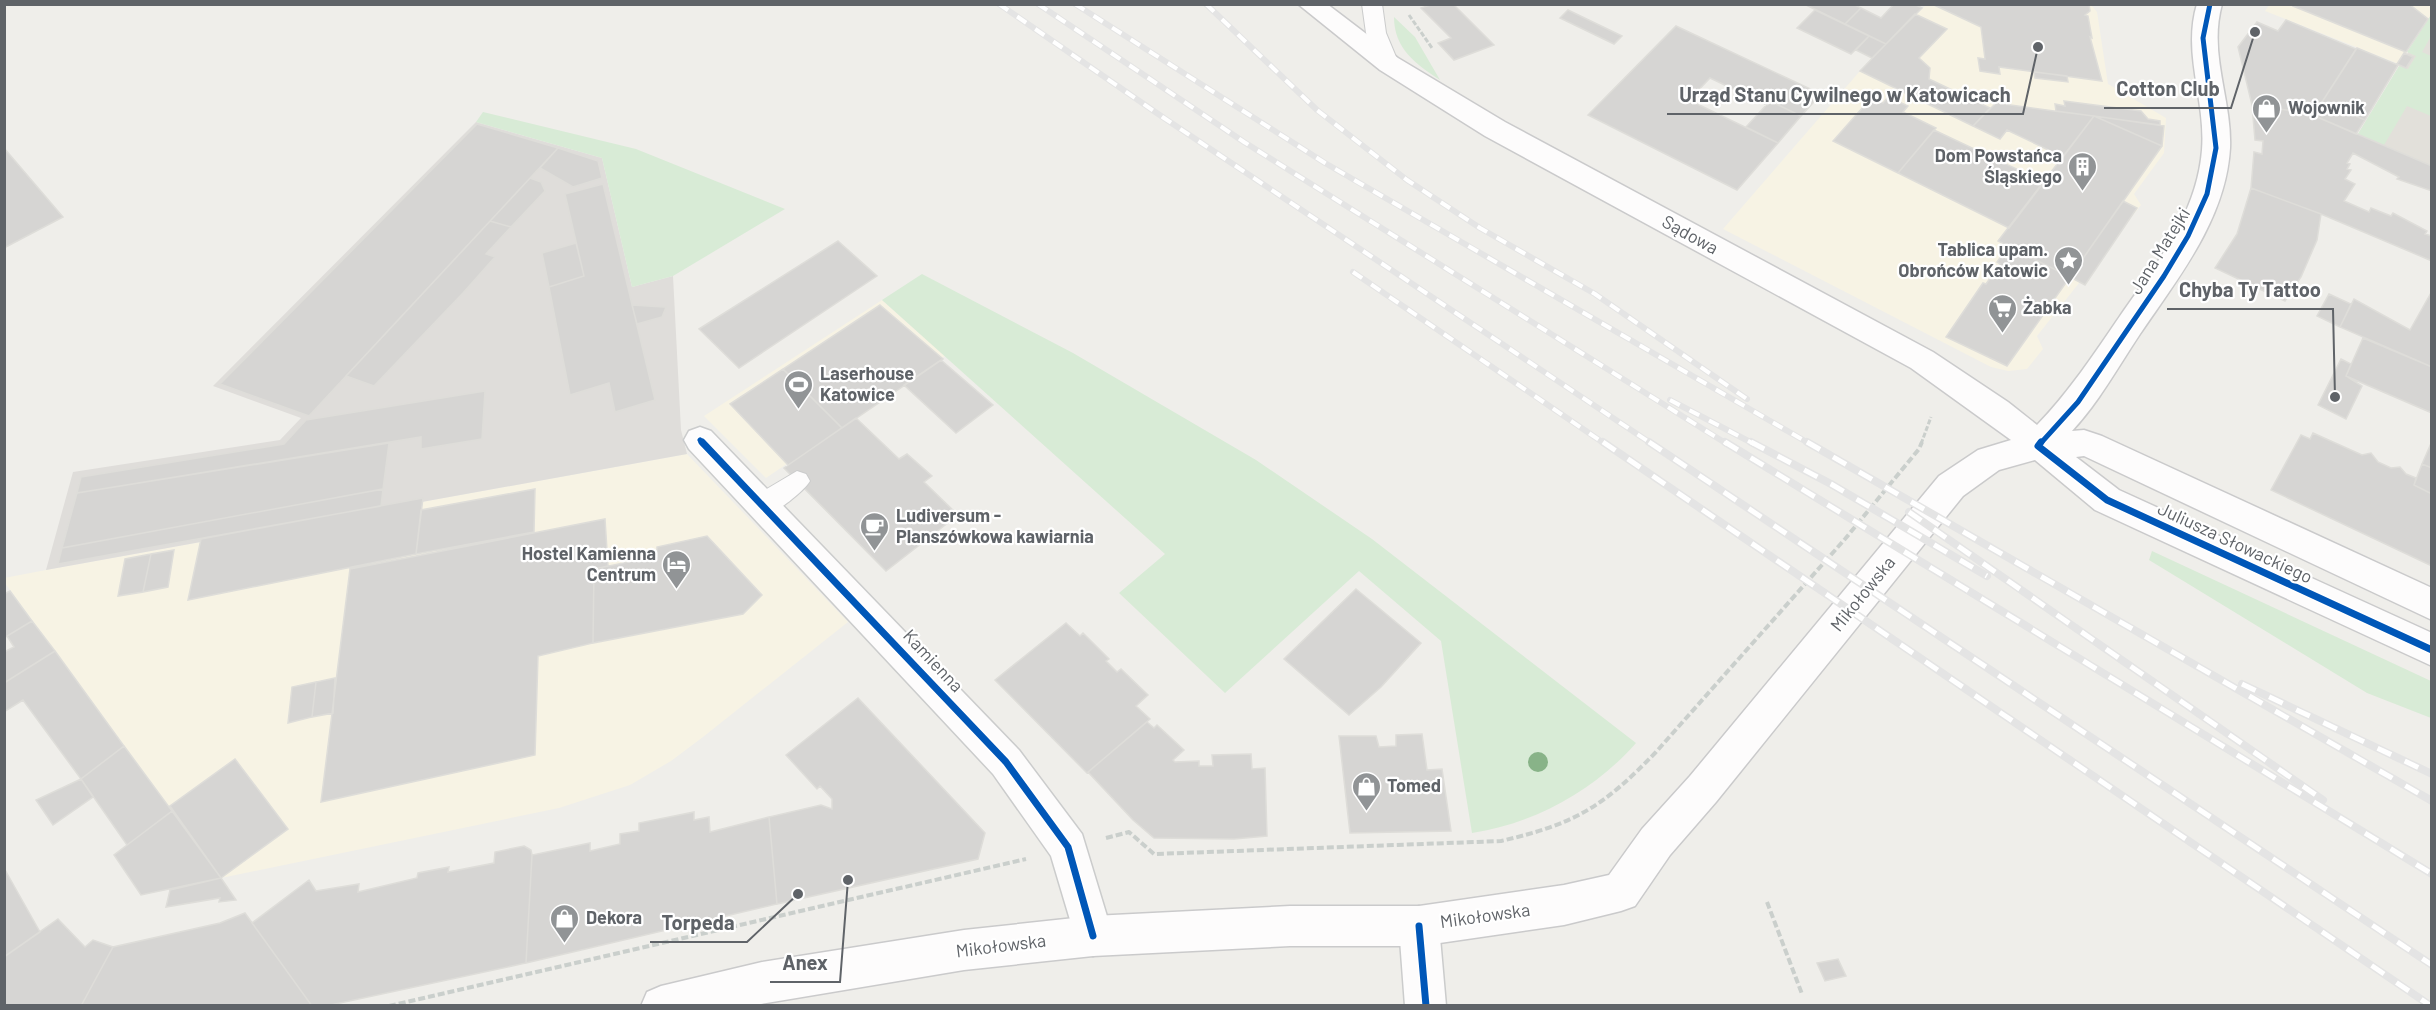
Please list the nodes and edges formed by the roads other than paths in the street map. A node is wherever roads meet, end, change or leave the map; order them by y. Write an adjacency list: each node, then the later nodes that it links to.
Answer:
1 (1310, 4): 4 (main road, Sądowa)
2 (1372, 4): 4 (lane)
3 (2210, 4): 6 (main road, Jana Matejki)
4 (1389, 64): 6 (main road, Sądowa)
5 (700, 440): 8 (main road, Kamienna)
6 (2038, 446): 9 (main road, Juliusza Słowackiego); 10 (main road, Juliusza Słowackiego); 11 (main road, Mikołowska)
7 (796, 481): 8 (lane)
8 (764, 504): 12 (main road, Kamienna)
9 (2432, 605)
10 (2432, 650)
11 (1419, 926): 12 (main road, Mikołowska); 15 (main road)
12 (1093, 936): 13 (main road, Mikołowska)
13 (763, 994): 14 (main road, Mikołowska)
14 (661, 1005)
15 (1426, 1005)

